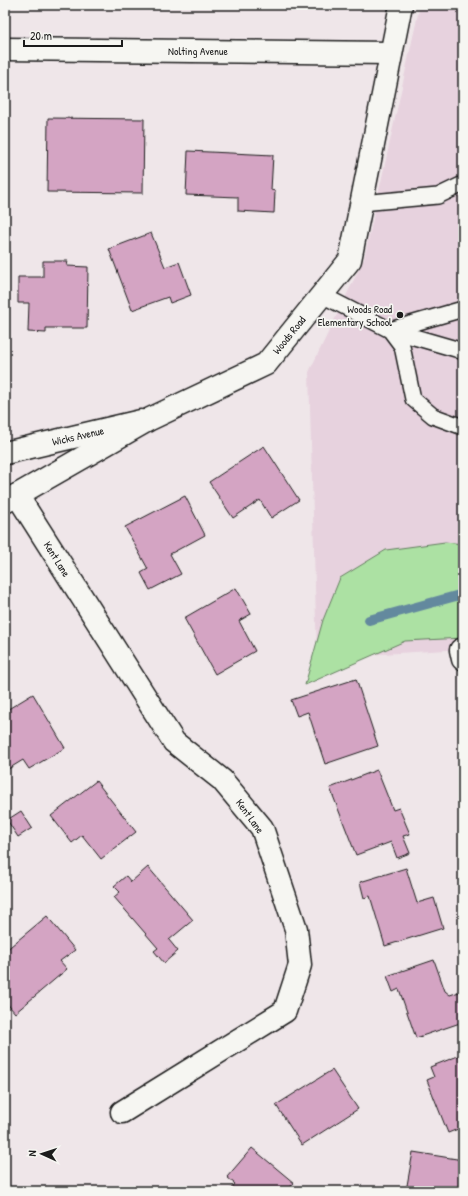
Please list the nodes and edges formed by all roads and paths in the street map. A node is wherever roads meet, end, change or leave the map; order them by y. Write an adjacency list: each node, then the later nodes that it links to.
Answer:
1 (400, 5): 3 (street, Woods Road)
2 (5, 50): 3 (street, Nolting Avenue)
3 (391, 53): 5 (street, Woods Road)
4 (463, 184): 5 (lane)
5 (361, 203): 6 (street, Woods Road)
6 (322, 295): 8 (lane); 10 (street, Woods Road)
7 (463, 309): 8 (lane)
8 (390, 330): 9 (lane); 11 (lane)
9 (463, 352)
10 (150, 419): 12 (street, Wicks Avenue); 13 (street, Woods Road)
11 (463, 427)
12 (5, 453)
13 (11, 499): 14 (street, Kent Lane)
14 (122, 1112)

